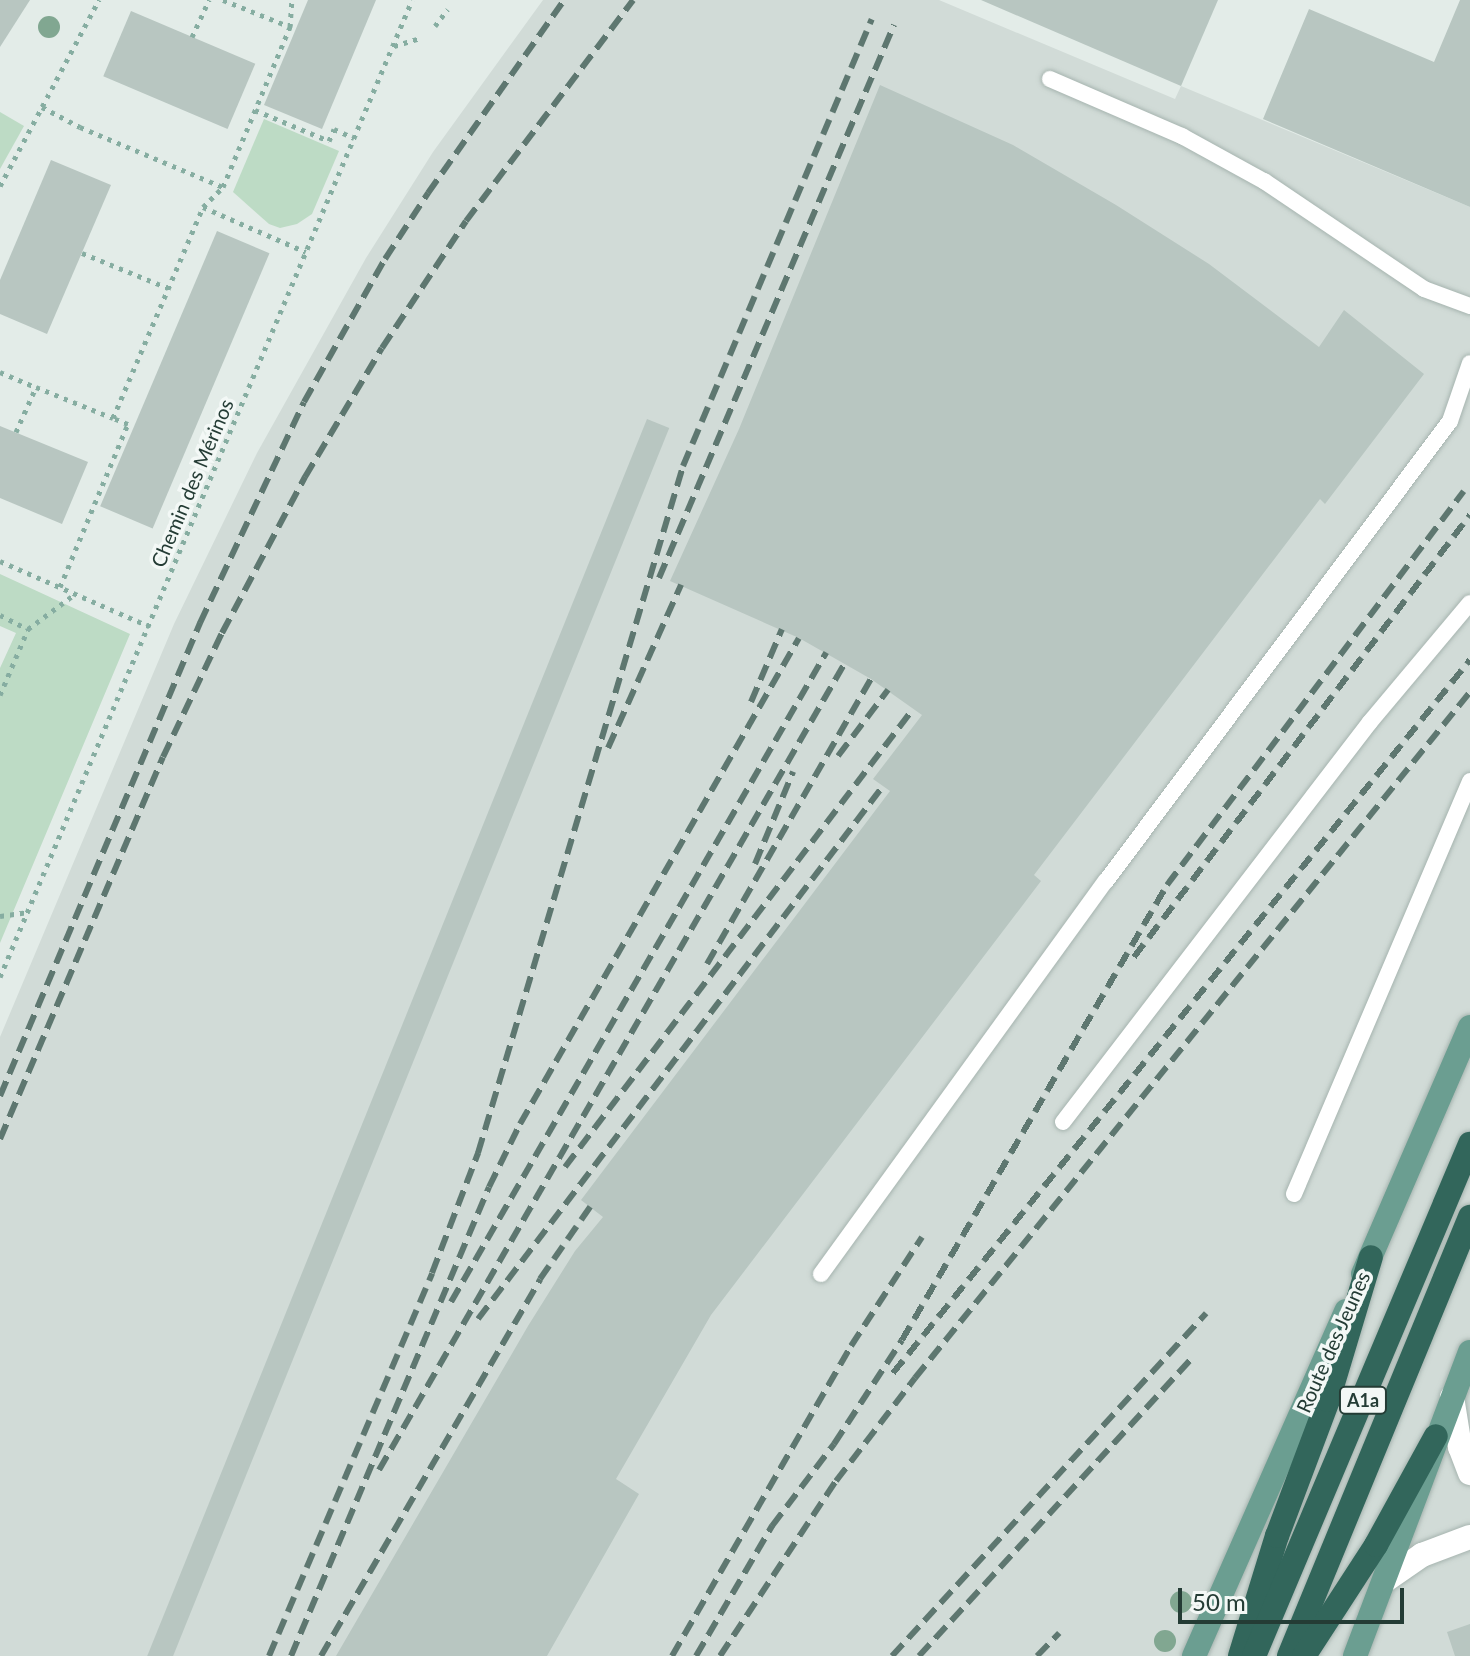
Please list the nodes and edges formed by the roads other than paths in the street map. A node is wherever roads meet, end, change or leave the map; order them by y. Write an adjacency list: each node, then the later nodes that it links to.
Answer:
1 (1050, 79): 2 (lane)
2 (1470, 306)
3 (1470, 363): 4 (lane)
4 (1465, 394): 13 (lane)
5 (1470, 603): 8 (lane)
6 (1470, 781): 10 (lane)
7 (1468, 1035): 12 (main road, Route des Jeunes)
8 (1063, 1122)
9 (1470, 1144): 22 (highway, A1a)
10 (1294, 1194)
11 (1470, 1217): 23 (highway)
12 (1371, 1257): 20 (main road, Route des Jeunes); 21 (highway, A1a)
13 (821, 1274)
14 (1470, 1352): 15 (main road)
15 (1452, 1397): 16 (main road); 17 (street)
16 (1436, 1436): 19 (main road); 24 (highway)
17 (1470, 1473)
18 (1470, 1537): 19 (street)
19 (1386, 1580): 25 (main road)
20 (1194, 1656)
21 (1240, 1656)
22 (1254, 1656)
23 (1289, 1656)
24 (1304, 1656)
25 (1355, 1656)

